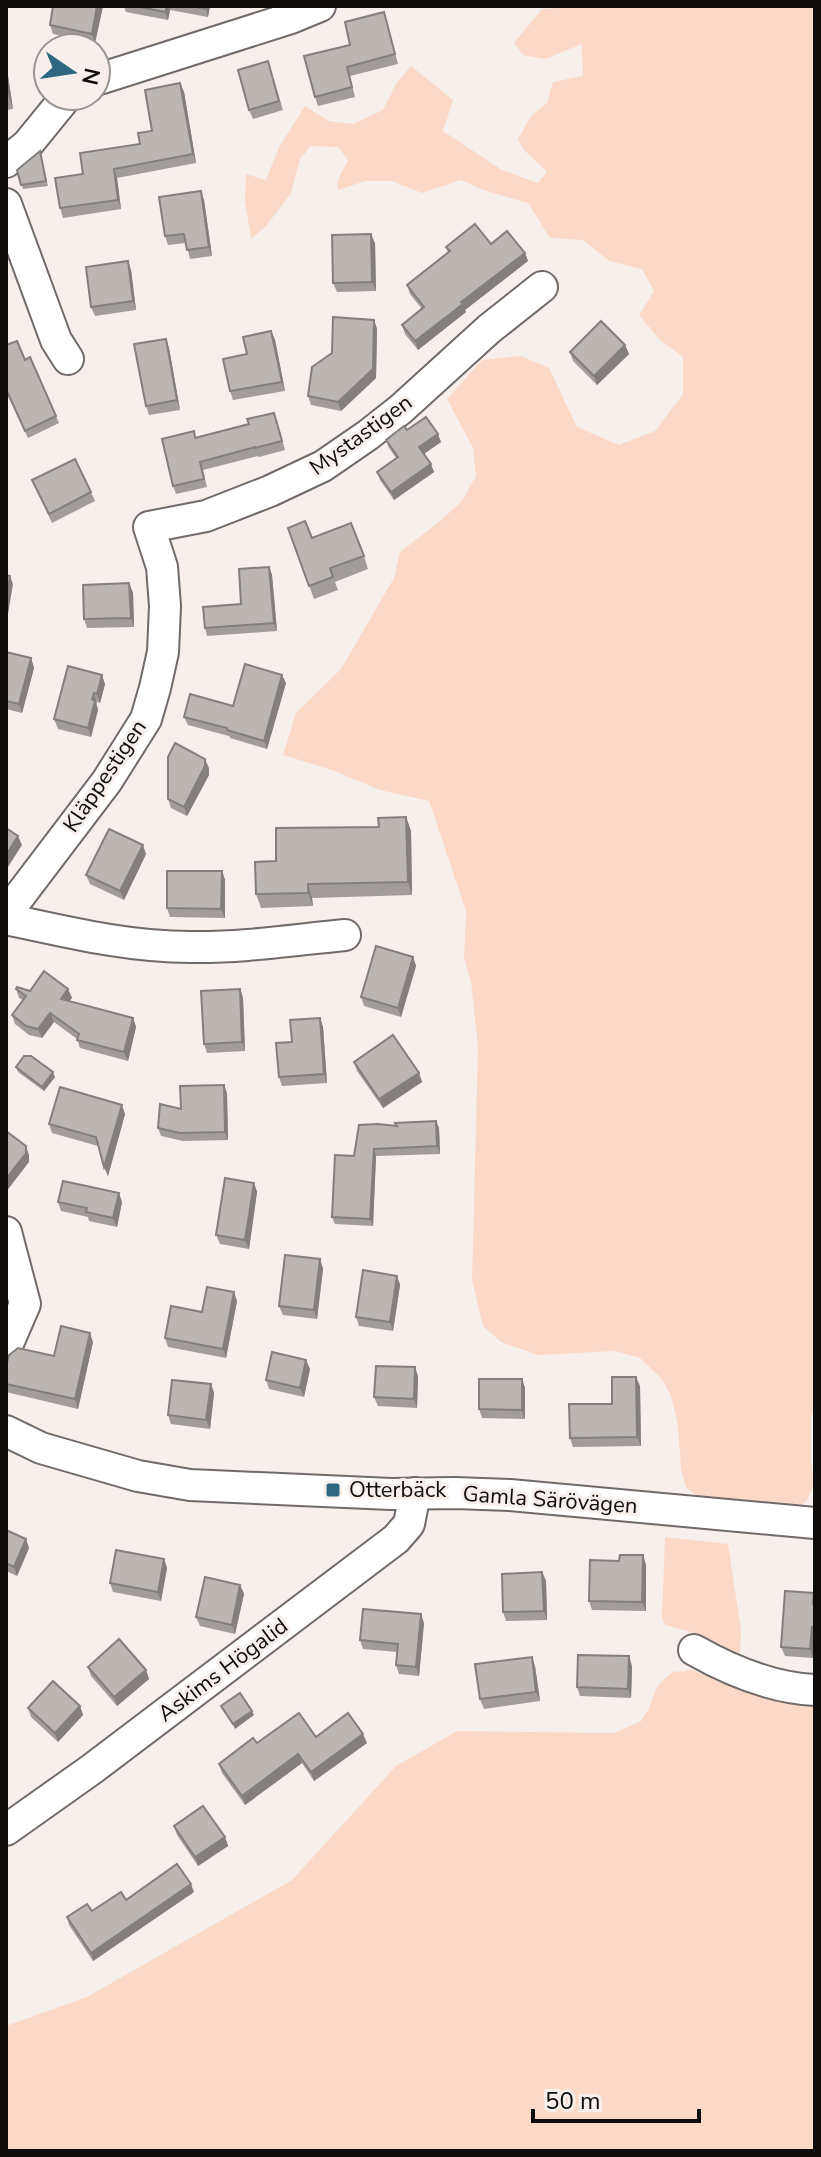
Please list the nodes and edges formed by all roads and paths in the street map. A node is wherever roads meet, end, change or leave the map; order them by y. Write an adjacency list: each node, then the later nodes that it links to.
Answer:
1 (320, 6): 2 (street)
2 (112, 75)
3 (54, 112): 4 (street)
4 (6, 162)
5 (6, 204): 7 (street)
6 (542, 287): 8 (street, Mystastigen)
7 (68, 359)
8 (149, 527): 9 (street, Kläppestigen)
9 (6, 917): 10 (street)
10 (345, 935)
11 (6, 1232): 12 (street)
12 (6, 1348)
13 (6, 1431): 14 (street, Gamla Särövägen)
14 (415, 1493): 15 (street, Gamla Särövägen); 18 (street, Askims Högalid)
15 (815, 1523)
16 (694, 1650): 17 (street)
17 (815, 1690)
18 (6, 1830)

